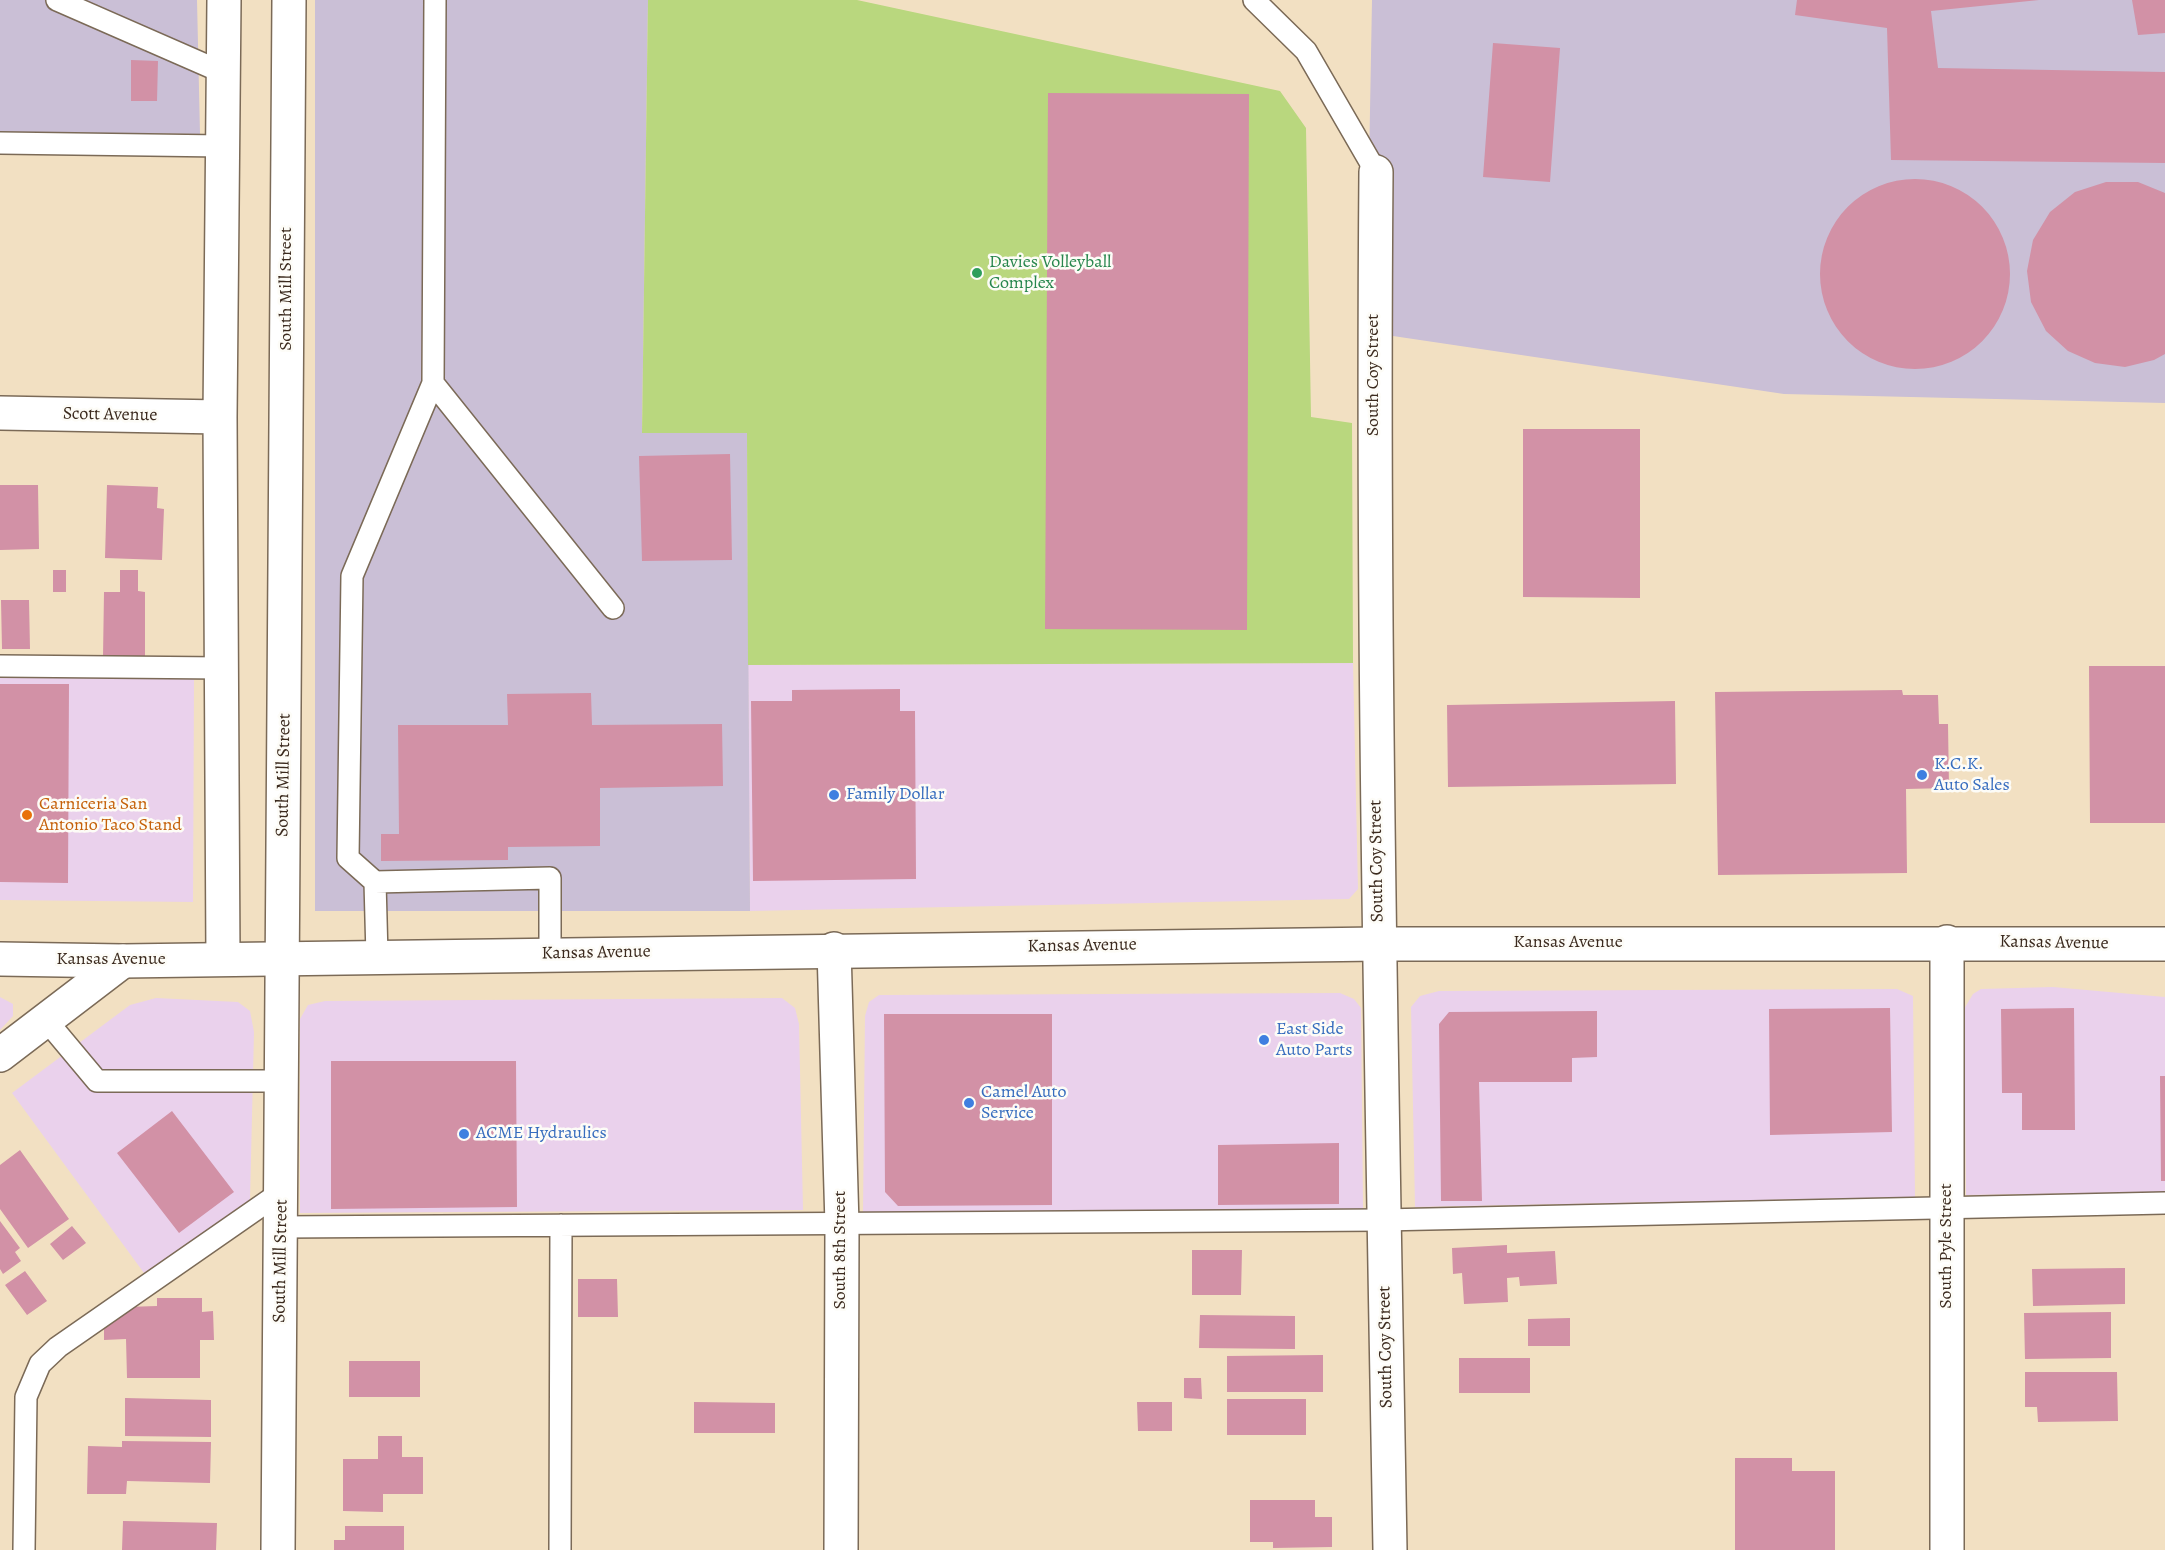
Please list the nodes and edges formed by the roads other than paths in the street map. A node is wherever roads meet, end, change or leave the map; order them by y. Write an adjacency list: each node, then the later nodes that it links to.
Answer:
1 (57, 0): 6 (lane)
2 (224, 0): 6 (street)
3 (289, 0): 23 (street, South Mill Street)
4 (435, 0): 10 (lane)
5 (1254, 0): 9 (lane)
6 (224, 73): 8 (street)
7 (0, 143): 8 (lane)
8 (223, 146): 12 (street)
9 (1376, 172): 18 (street, South Coy Street)
10 (433, 383): 13 (lane); 16 (lane)
11 (0, 413): 12 (street, Scott Avenue)
12 (220, 417): 15 (street)
13 (613, 608)
14 (0, 666): 15 (lane)
15 (223, 668): 25 (street)
16 (375, 882): 21 (lane); 22 (lane)
17 (1947, 942): 18 (street, Kansas Avenue); 19 (street, Kansas Avenue); 32 (street, South Pyle Street)
18 (1378, 944): 20 (street, Kansas Avenue); 33 (street, South Coy Street)
19 (2165, 944)
20 (834, 949): 21 (street, Kansas Avenue); 35 (street, South 8th Street)
21 (550, 953): 22 (street, Kansas Avenue)
22 (376, 956): 23 (street, Kansas Avenue)
23 (282, 957): 25 (street, Kansas Avenue); 29 (street, South Mill Street)
24 (0, 959): 26 (street, Kansas Avenue)
25 (223, 959): 26 (street, Kansas Avenue)
26 (123, 961): 27 (street)
27 (46, 1020): 28 (street); 29 (lane)
28 (0, 1055)
29 (282, 1081): 30 (street, South Mill Street)
30 (281, 1192): 36 (street, South Mill Street); 37 (lane)
31 (2165, 1203): 32 (lane)
32 (1947, 1208): 33 (lane); 42 (street, South Pyle Street)
33 (1383, 1220): 35 (lane); 41 (street, South Coy Street)
34 (561, 1225): 35 (lane); 36 (lane); 39 (lane)
35 (842, 1225): 40 (street, South 8th Street)
36 (281, 1227): 38 (street, South Mill Street)
37 (24, 1550)
38 (278, 1550)
39 (560, 1550)
40 (842, 1550)
41 (1390, 1550)
42 (1947, 1550)

